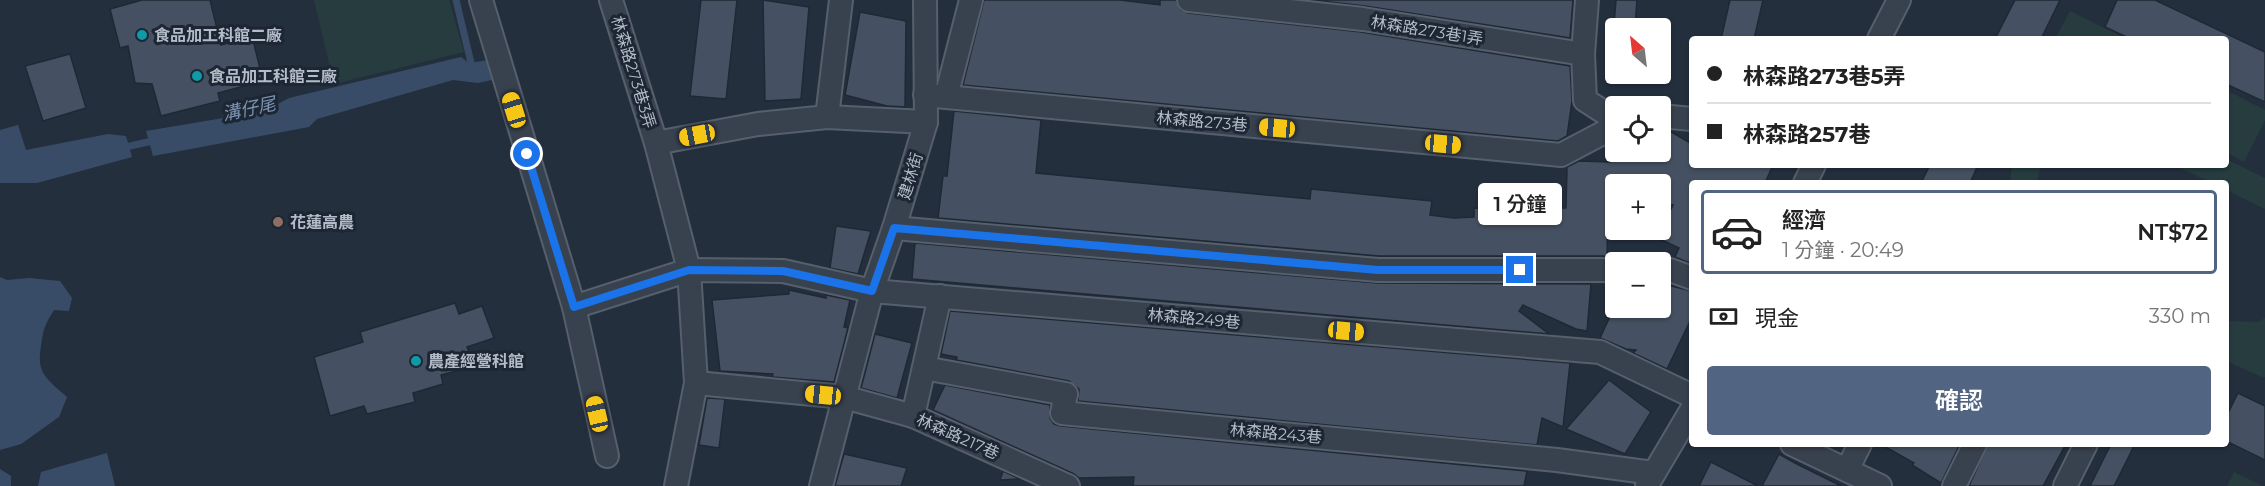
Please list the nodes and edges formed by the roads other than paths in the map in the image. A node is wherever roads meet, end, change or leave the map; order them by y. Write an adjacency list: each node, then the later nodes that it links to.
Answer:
1 (481, 0): 26 (street)
2 (611, 0): 18 (street, 林森路273巷3弄)
3 (841, 0): 13 (street)
4 (925, 0): 11 (street, 建林街)
5 (971, 0): 11 (street)
6 (1189, 0): 10 (street, 林森路273巷1弄)
7 (1587, 0): 10 (street)
8 (1899, 0): 9 (street)
9 (1881, 36)
10 (1583, 54): 12 (street)
11 (935, 96): 16 (street, 建林街); 17 (street, 林森路273巷)
12 (1605, 113)
13 (826, 117): 16 (street); 18 (street)
14 (1671, 117): 15 (street)
15 (1689, 119)
16 (926, 122): 19 (street, 建林街)
17 (1605, 132)
18 (656, 143): 20 (street, 林森路273巷3弄)
19 (894, 228): 21 (street); 24 (street, 建林街)
20 (689, 270): 24 (street, 林森路249巷); 26 (street, 林森路249巷); 28 (street, 林森路273巷3弄)
21 (1605, 270)
22 (1671, 270): 23 (street)
23 (1689, 277)
24 (872, 291): 25 (street, 林森路249巷); 30 (street, 建林街)
25 (940, 296): 27 (street); 29 (street, 林森路249巷)
26 (574, 307): 37 (street)
27 (924, 368): 32 (street); 39 (street, 林森路243巷)
28 (696, 382): 30 (street, 林森路217巷); 40 (street, 林森路273巷3弄)
29 (1689, 395)
30 (844, 397): 32 (street, 林森路217巷); 41 (street, 建林街)
31 (1689, 414): 39 (street)
32 (913, 416): 42 (street, 林森路217巷)
33 (1798, 447): 38 (street)
34 (1858, 447): 38 (street)
35 (1974, 447): 44 (street)
36 (2084, 447): 45 (street)
37 (607, 456)
38 (1847, 470): 43 (street)
39 (1649, 480)
40 (676, 486)
41 (821, 486)
42 (1068, 486)
43 (1880, 486)
44 (1954, 486)
45 (2065, 486)

